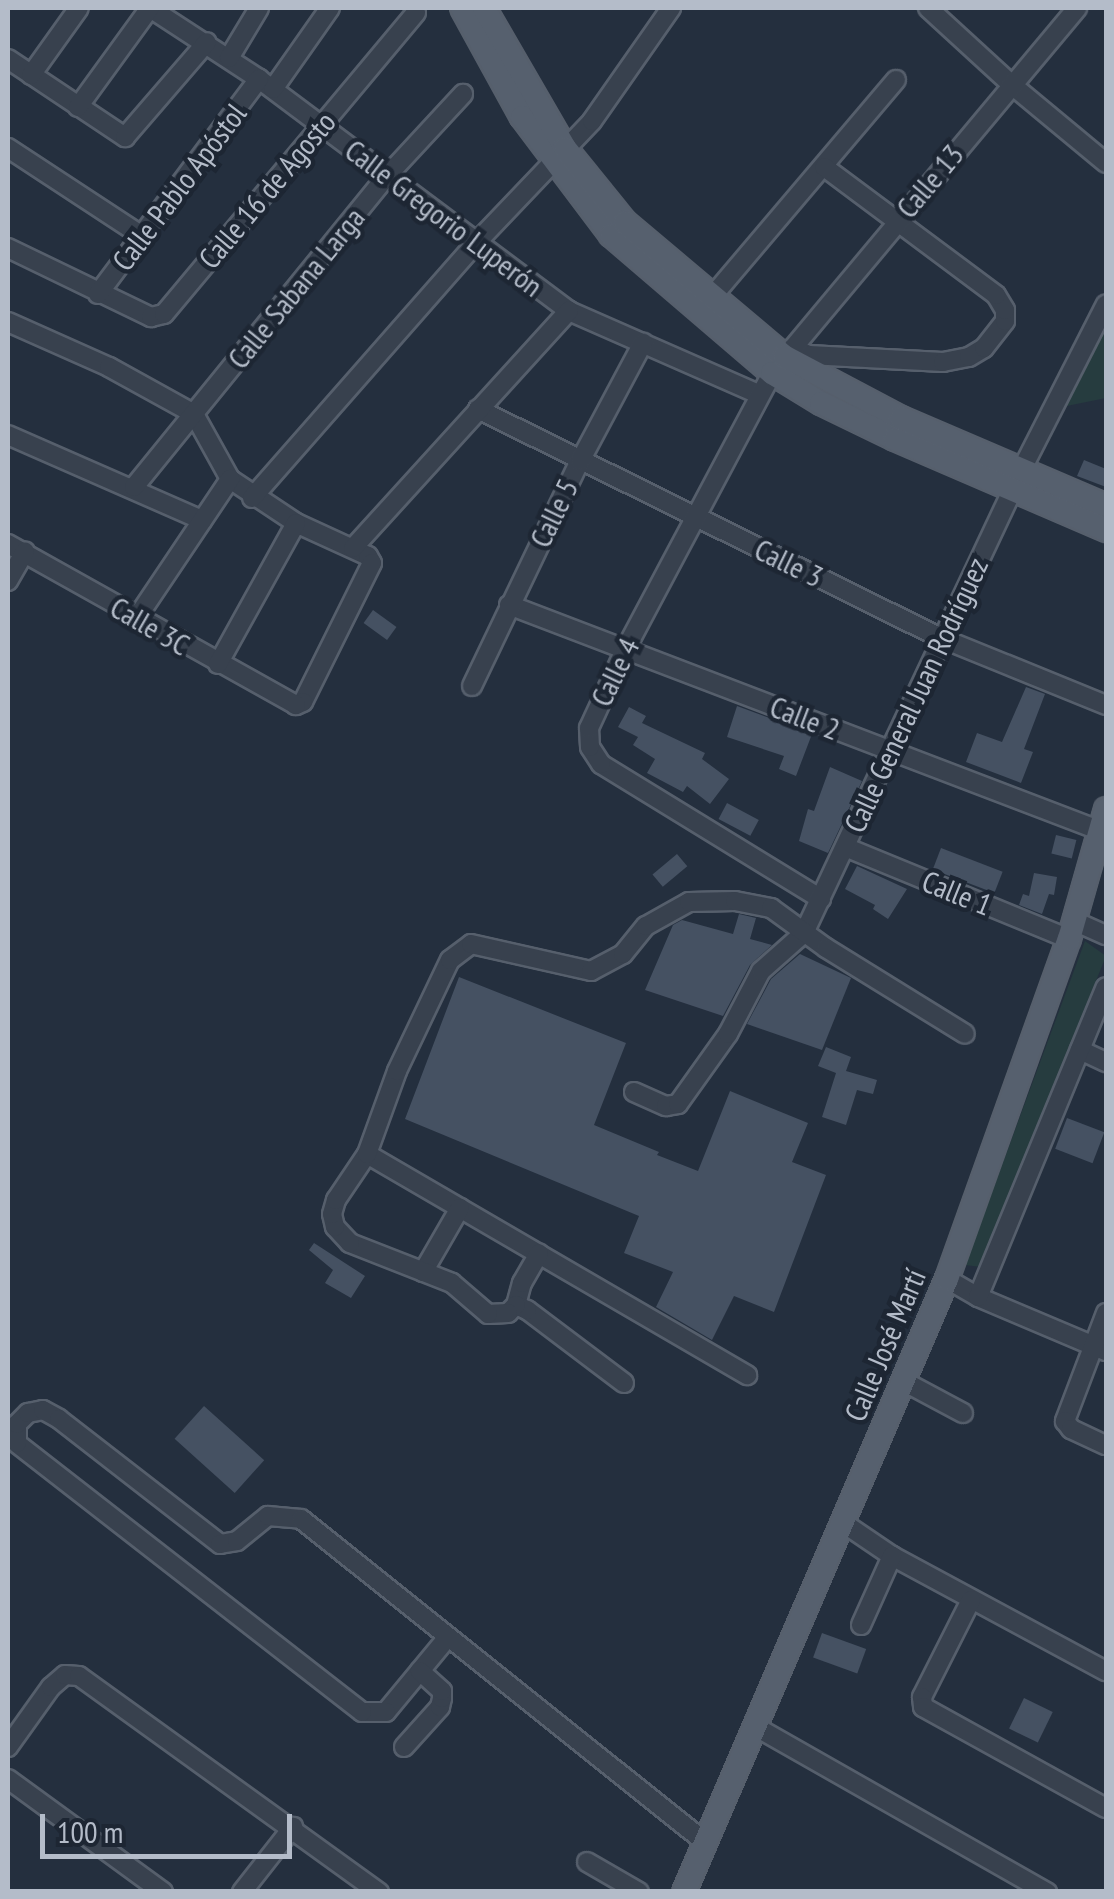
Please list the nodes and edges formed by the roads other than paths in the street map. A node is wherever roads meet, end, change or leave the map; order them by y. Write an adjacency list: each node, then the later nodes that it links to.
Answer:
1 (80, 8): 16 (street)
2 (150, 8): 11 (street, Calle Gregorio Luperón); 21 (street)
3 (259, 8): 13 (street)
4 (330, 8): 18 (street, Calle Pablo Apóstol)
5 (462, 8): 15 (main road)
6 (484, 8): 15 (main road)
7 (670, 8): 24 (street)
8 (928, 8): 19 (street)
9 (1077, 8): 19 (street, Calle 13)
10 (416, 13): 22 (street, Calle 16 de Agosto)
11 (179, 15): 12 (street, Calle Gregorio Luperón)
12 (207, 42): 13 (street, Calle Gregorio Luperón); 21 (street)
13 (229, 58): 18 (street, Calle Gregorio Luperón)
14 (8, 59): 16 (street)
15 (510, 74): 24 (main road)
16 (31, 75): 21 (street)
17 (896, 80): 26 (street)
18 (266, 84): 22 (street, Calle Gregorio Luperón); 29 (street, Calle Pablo Apóstol)
19 (1012, 85): 25 (street); 28 (street, Calle 13)
20 (463, 94): 27 (street, Calle Sabana Larga)
21 (78, 107)
22 (320, 126): 27 (street, Calle Gregorio Luperón); 32 (street, Calle 16 de Agosto)
23 (8, 148): 29 (street)
24 (559, 155): 30 (street); 33 (main road); 38 (main road)
25 (1106, 162)
26 (824, 167): 28 (street); 33 (street)
27 (387, 176): 30 (street, Calle Gregorio Luperón); 41 (street, Calle Sabana Larga)
28 (896, 220): 38 (street, Calle 13); 38 (street)
29 (142, 236): 32 (street, Calle Pablo Apóstol)
30 (476, 243): 35 (street, Calle Gregorio Luperón); 47 (street)
31 (8, 248): 32 (street)
32 (98, 294)
33 (711, 298): 38 (main road)
34 (1106, 304): 45 (street, Calle General Juan Rodríguez)
35 (569, 311): 37 (street, Calle Gregorio Luperón); 40 (street)
36 (8, 322): 41 (street)
37 (643, 343): 39 (street, Calle Gregorio Luperón); 43 (street, Calle 5)
38 (783, 359): 39 (street, Calle 4); 45 (main road)
39 (758, 394): 49 (street, Calle 4)
40 (478, 409): 43 (street, Calle 3); 54 (street)
41 (194, 414): 44 (street); 46 (street, Calle Sabana Larga)
42 (8, 435): 46 (street)
43 (580, 460): 49 (street, Calle 3); 56 (street, Calle 5)
44 (230, 480): 47 (street); 50 (street)
45 (1016, 481): 48 (main road); 52 (main road); 58 (street, Calle General Juan Rodríguez)
46 (134, 487): 50 (street)
47 (252, 498): 51 (street)
48 (1106, 506)
49 (696, 517): 58 (street, Calle 3); 59 (street, Calle 4)
50 (202, 520): 57 (street)
51 (296, 523): 54 (street); 60 (street)
52 (1106, 530)
53 (16, 548): 55 (street); 57 (street, Calle 3C)
54 (360, 552): 60 (street, Calle 3C)
55 (8, 581)
56 (509, 605): 59 (street, Calle 2); 61 (street, Calle 5)
57 (136, 619): 60 (street, Calle 3C)
58 (941, 638): 62 (street, Calle 3); 63 (street, Calle General Juan Rodríguez)
59 (625, 650): 63 (street, Calle 2); 66 (street, Calle 4)
60 (218, 664)
61 (472, 686)
62 (1106, 705)
63 (890, 751): 64 (street, Calle 2); 65 (street, Calle General Juan Rodríguez)
64 (1104, 820): 67 (main road, Calle José Martí)
65 (845, 847): 66 (street, Calle General Juan Rodríguez); 67 (street, Calle 1)
66 (820, 900): 68 (street, Calle General Juan Rodríguez)
67 (1071, 930): 69 (street, Calle 1); 79 (main road, Calle José Martí)
68 (804, 932): 71 (street); 74 (street); 75 (street)
69 (1106, 935)
70 (1106, 987): 72 (street)
71 (964, 1034)
72 (1080, 1050): 73 (street); 80 (street)
73 (1106, 1062)
74 (634, 1092)
75 (367, 1154): 76 (street); 78 (street)
76 (460, 1208): 77 (street); 78 (street)
77 (539, 1254): 81 (street); 84 (street)
78 (423, 1272): 81 (street)
79 (948, 1279): 80 (street); 85 (main road, Calle José Martí)
80 (978, 1298): 83 (street)
81 (516, 1305): 86 (street)
82 (1106, 1312): 83 (street)
83 (1099, 1348): 88 (street)
84 (748, 1375)
85 (902, 1381): 87 (street); 89 (main road, Calle José Martí)
86 (624, 1383)
87 (963, 1413)
88 (1106, 1445)
89 (842, 1522): 90 (street); 96 (main road, Calle José Martí)
90 (892, 1556): 91 (street); 92 (street)
91 (971, 1600): 95 (street); 100 (street)
92 (861, 1625)
93 (448, 1637): 94 (street); 94 (street); 102 (street)
94 (420, 1670): 98 (street)
95 (1106, 1671)
96 (756, 1727): 102 (main road, Calle José Martí); 109 (street)
97 (8, 1746): 101 (street)
98 (404, 1747)
99 (8, 1779): 104 (street)
100 (1106, 1808)
101 (294, 1827): 105 (street); 106 (street)
102 (706, 1842): 108 (main road, Calle José Martí)
103 (587, 1862): 107 (street)
104 (162, 1892)
105 (242, 1892)
106 (379, 1892)
107 (639, 1892)
108 (684, 1892)
109 (1047, 1892)

